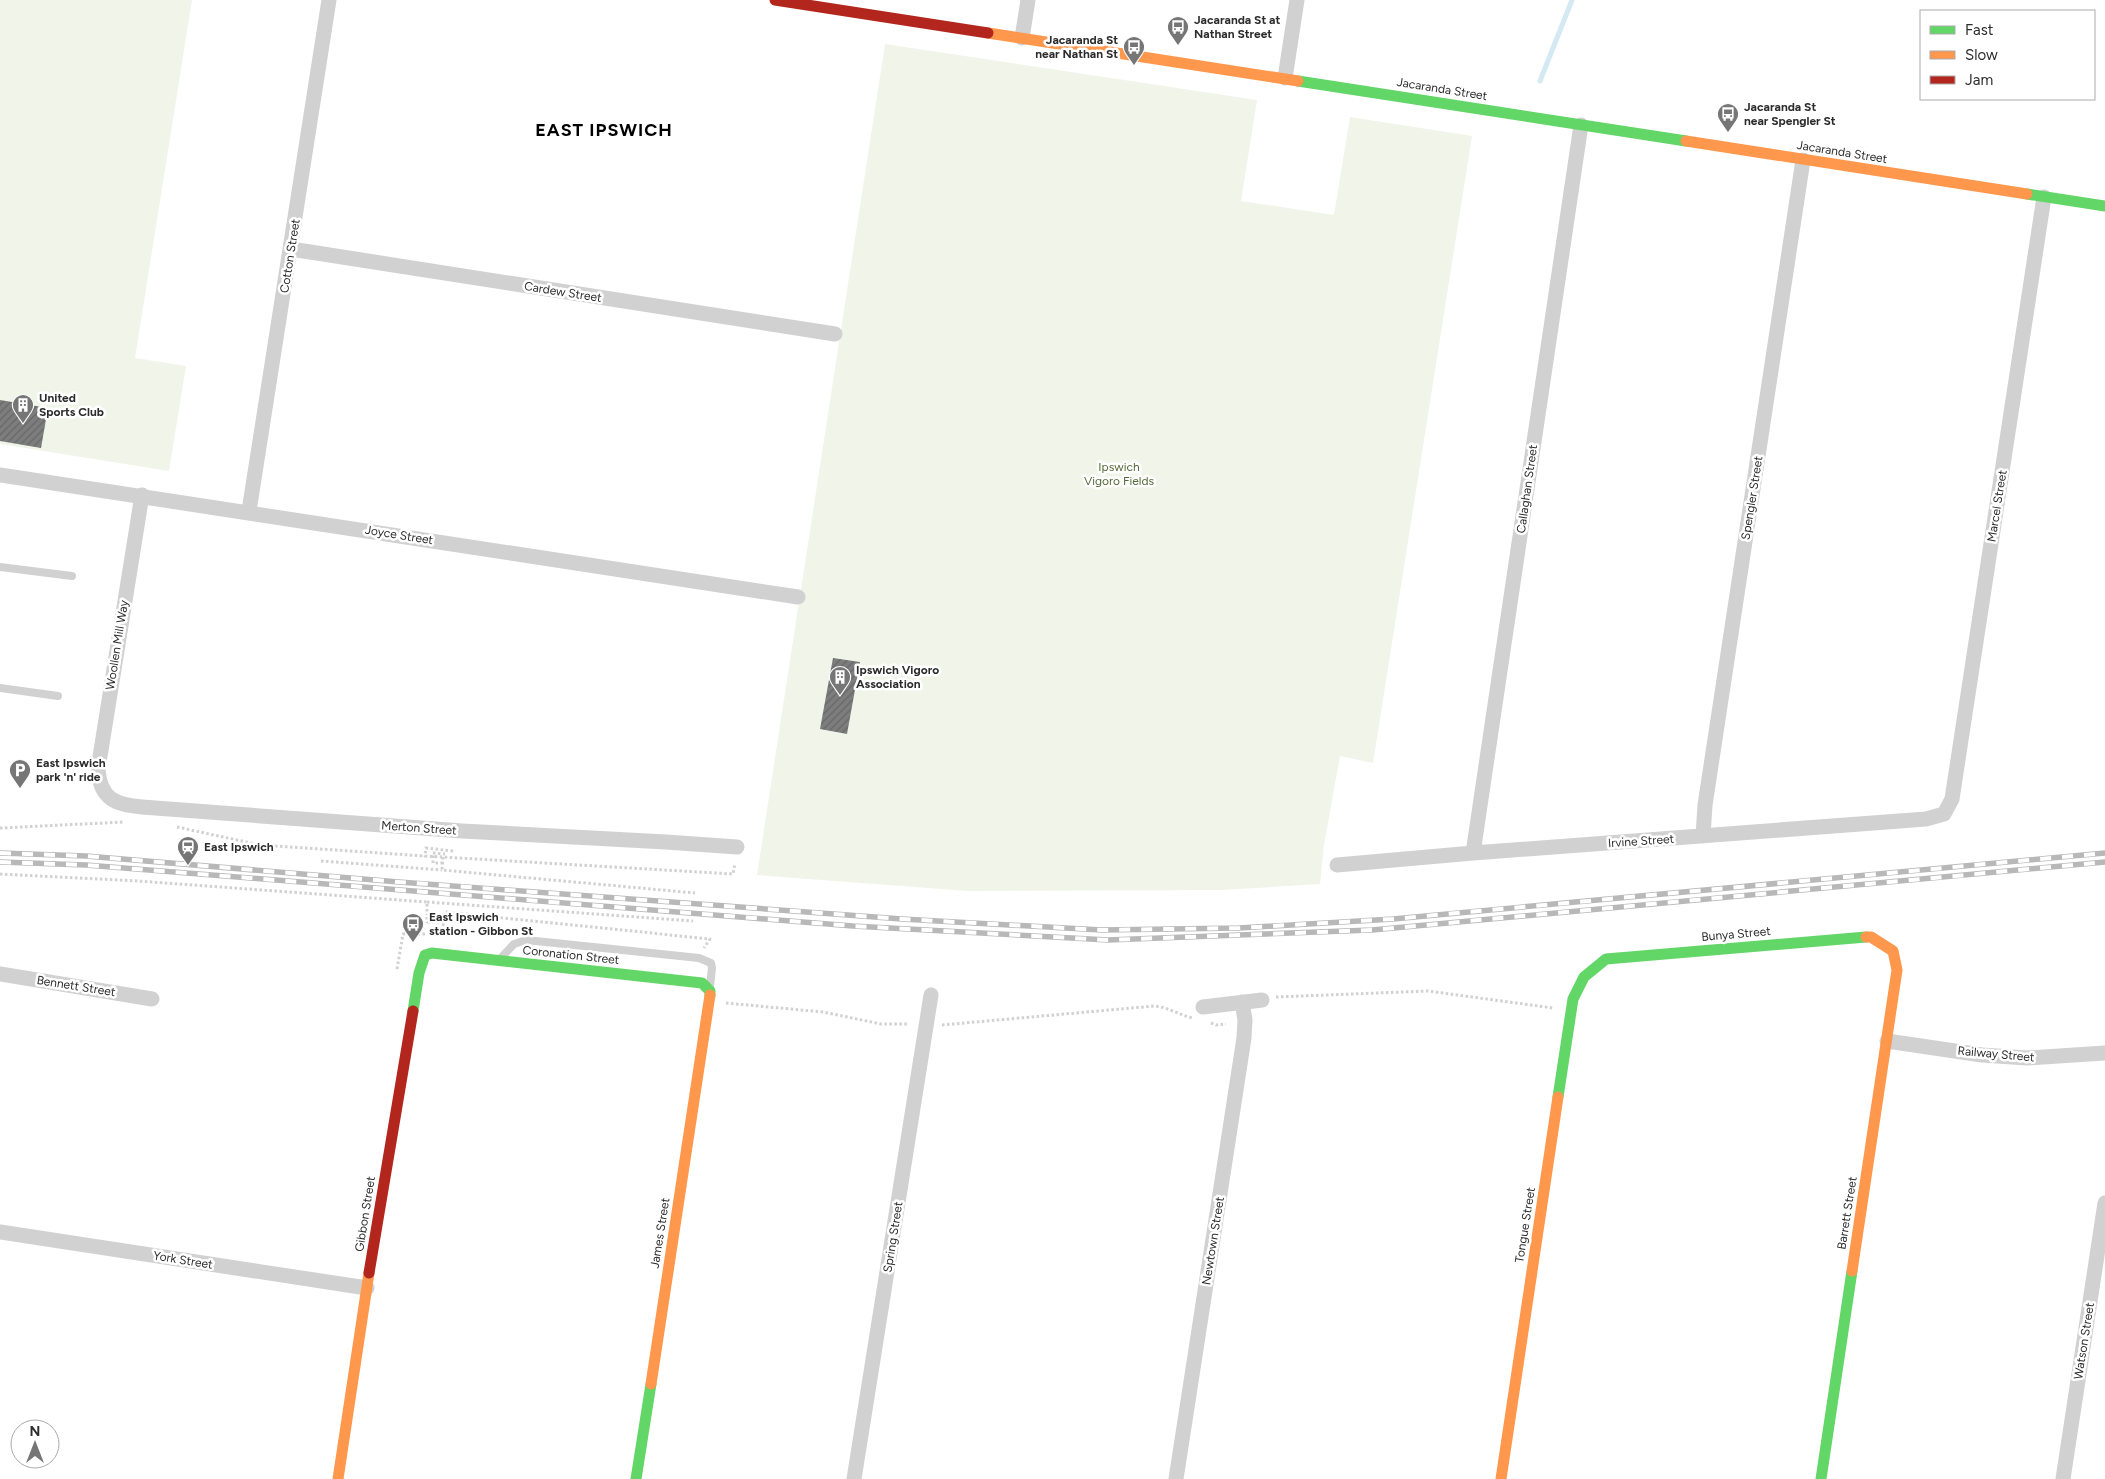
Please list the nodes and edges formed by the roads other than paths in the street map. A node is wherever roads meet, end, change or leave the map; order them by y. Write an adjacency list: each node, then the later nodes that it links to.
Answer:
1 (329, 0): 11 (street, Cotton Street)
2 (775, 0): 5 (street, Jacaranda Street)
3 (1028, 0): 5 (street)
4 (1297, 0): 6 (street)
5 (1022, 38): 6 (street, Jacaranda Street)
6 (1285, 78): 7 (street, Jacaranda Street)
7 (1581, 125): 8 (street, Jacaranda Street); 25 (street, Callaghan Street)
8 (1803, 160): 9 (street, Jacaranda Street); 23 (street, Spengler Street)
9 (2044, 197): 10 (street, Jacaranda Street); 22 (street, Marcel Street)
10 (2105, 206)
11 (291, 249): 12 (street, Cardew Street); 15 (street, Cotton Street)
12 (835, 334)
13 (0, 475): 14 (street, Joyce Street)
14 (142, 495): 15 (street, Joyce Street); 21 (street, Woollen Mill Way)
15 (249, 511): 18 (street, Joyce Street)
16 (0, 567): 17 (lane)
17 (72, 576)
18 (798, 596)
19 (0, 688): 20 (lane)
20 (58, 696)
21 (105, 793): 24 (street, Merton Street)
22 (1944, 814): 23 (street, Irvine Street)
23 (1703, 836): 25 (street, Irvine Street)
24 (737, 847)
25 (1473, 853): 26 (street, Irvine Street)
26 (1337, 865)
27 (1892, 951): 31 (street, Bunya Street); 38 (street, Barrett Street)
28 (425, 955): 29 (street, Coronation Street); 42 (street, Gibbon Street)
29 (498, 960): 32 (street, Coronation Street); 32 (lane)
30 (0, 974): 34 (street, Bennett Street)
31 (1584, 977): 47 (street, Tongue Street)
32 (710, 991): 44 (street, James Street)
33 (931, 995): 45 (street, Spring Street)
34 (152, 999)
35 (1267, 1000): 36 (street)
36 (1242, 1002): 37 (street); 46 (street, Newtown Street)
37 (1201, 1013)
38 (1887, 1041): 39 (street, Railway Street); 48 (street, Barrett Street)
39 (2105, 1053)
40 (2105, 1203): 49 (street, Watson Street)
41 (0, 1232): 42 (street, York Street)
42 (367, 1288): 43 (street, Gibbon Street)
43 (338, 1479)
44 (636, 1479)
45 (854, 1479)
46 (1176, 1479)
47 (1501, 1479)
48 (1821, 1479)
49 (2063, 1479)

